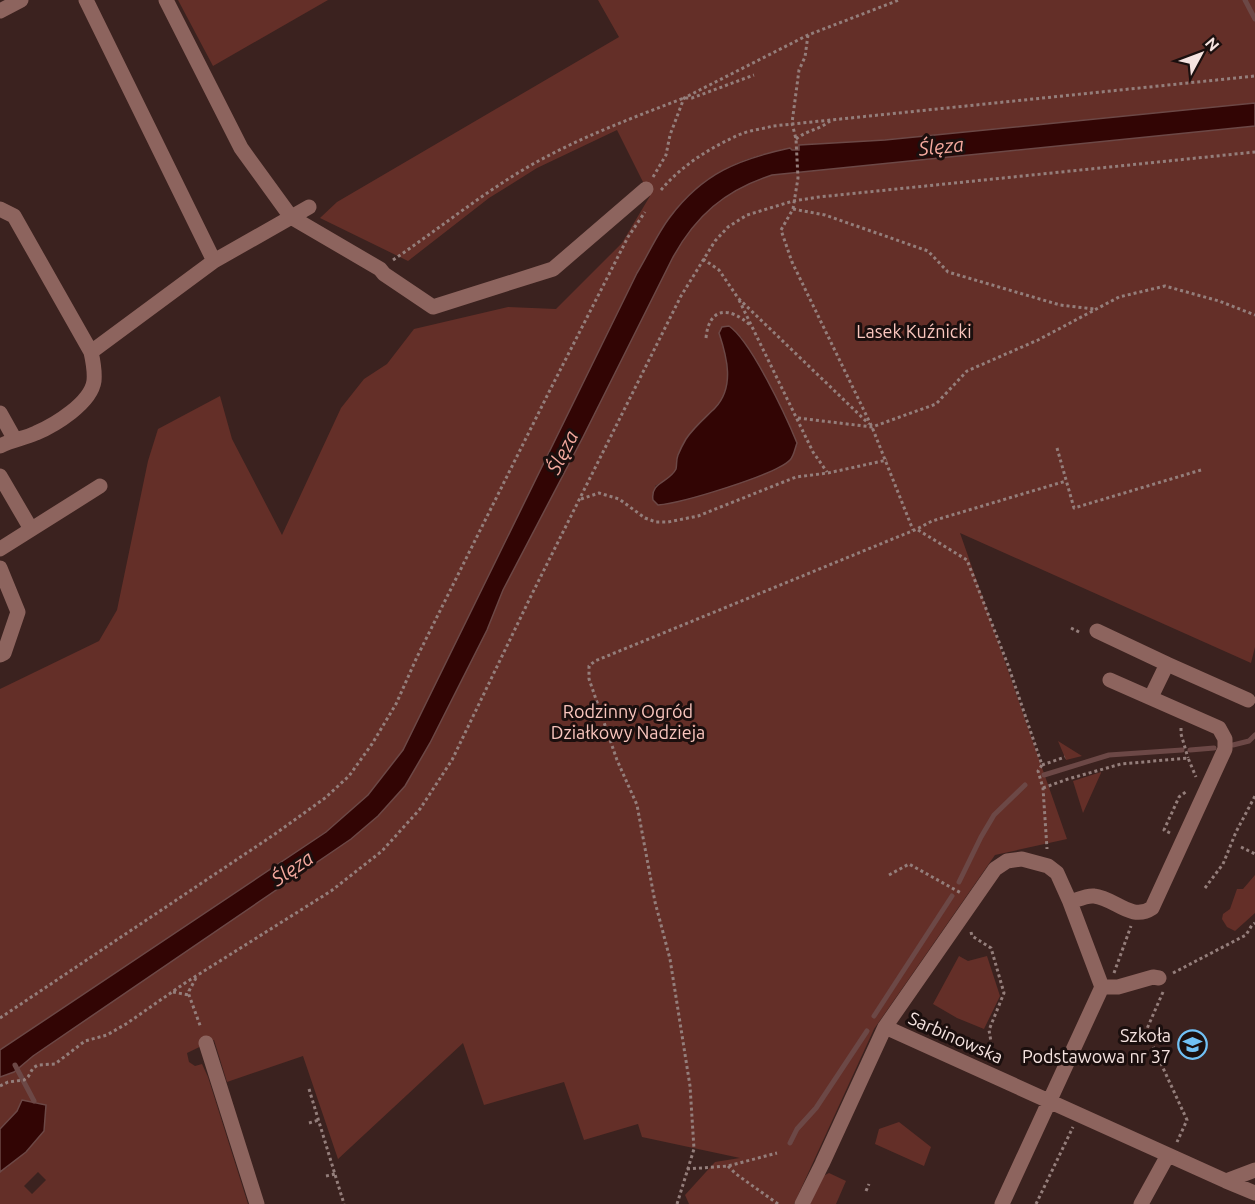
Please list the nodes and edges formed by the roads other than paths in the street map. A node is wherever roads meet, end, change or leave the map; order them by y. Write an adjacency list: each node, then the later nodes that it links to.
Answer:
1 (21, 0): 4 (street)
2 (87, 0): 9 (street)
3 (166, 0): 8 (street)
4 (0, 11)
5 (653, 190): 8 (street)
6 (309, 207): 8 (street)
7 (0, 209): 10 (street)
8 (291, 217): 9 (street)
9 (214, 261): 10 (street)
10 (91, 352): 12 (street)
11 (0, 412): 12 (street)
12 (14, 438): 13 (street)
13 (0, 446)
14 (0, 476): 16 (street)
15 (100, 486): 16 (street)
16 (31, 529): 17 (street)
17 (0, 549)
18 (0, 568): 20 (street)
19 (1091, 633): 21 (street)
20 (0, 655)
21 (1167, 664): 23 (street); 24 (street)
22 (1110, 680): 23 (street)
23 (1151, 697): 25 (street)
24 (1248, 700)
25 (1070, 902): 27 (street); 28 (street)
26 (1163, 980): 27 (street)
27 (1105, 987): 30 (street)
28 (885, 1027): 30 (street, Sarbinowska); 36 (street, Sarbinowska)
29 (206, 1043): 35 (street)
30 (1050, 1101): 31 (street, Sarbinowska); 37 (street)
31 (1172, 1151): 33 (street, Sarbinowska); 38 (street)
32 (1255, 1170): 33 (street)
33 (1226, 1180): 34 (street, Sarbinowska)
34 (1255, 1193)
35 (257, 1204)
36 (802, 1204)
37 (1002, 1204)
38 (1141, 1204)

